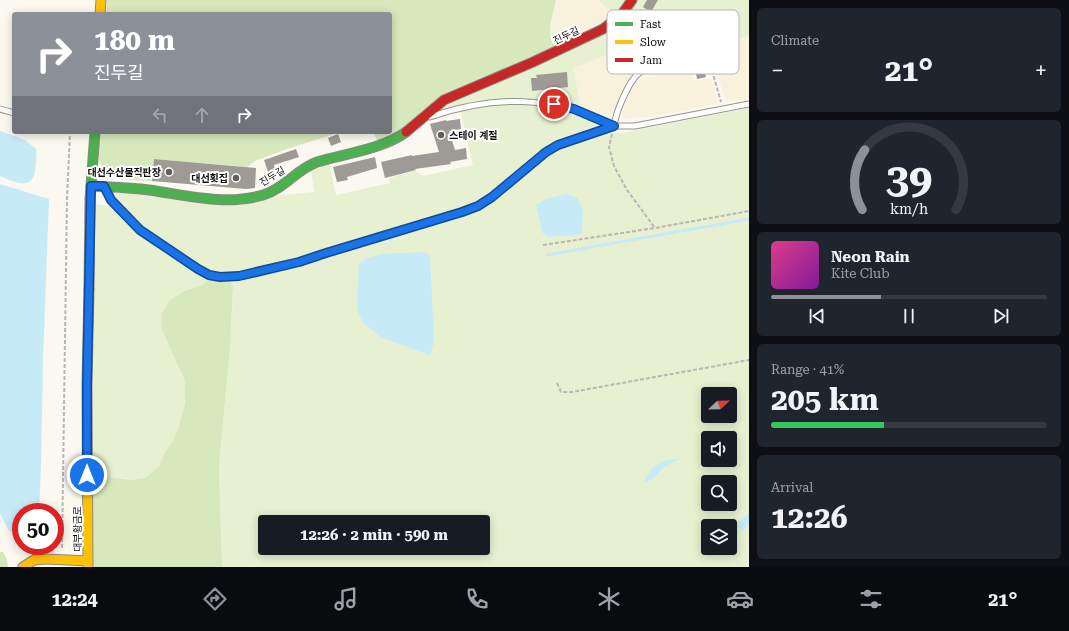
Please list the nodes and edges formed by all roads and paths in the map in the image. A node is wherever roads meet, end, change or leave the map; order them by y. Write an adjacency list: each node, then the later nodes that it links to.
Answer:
1 (101, 0): 4 (street)
2 (632, 0): 3 (street, 진두길)
3 (625, 10)
4 (100, 12)
5 (607, 26): 12 (street, 진두길)
6 (638, 74): 13 (lane)
7 (713, 74): 10 (path)
8 (749, 104): 10 (lane, 진두길)
9 (0, 109): 11 (lane)
10 (723, 109): 13 (lane, 진두길)
11 (12, 112)
12 (416, 122): 13 (lane, 진두길); 17 (street, 진두길)
13 (614, 126): 17 (lane, 진두길); 19 (path)
14 (70, 134): 23 (path)
15 (94, 134): 16 (street, 대부황금로)
16 (91, 186): 17 (street, 진두길); 24 (street, 대부황금로)
17 (104, 186)
18 (749, 211): 19 (path)
19 (654, 228): 20 (path)
20 (543, 245)
21 (749, 360): 22 (path)
22 (557, 384)
23 (62, 559): 24 (street); 25 (street)
24 (88, 564)
25 (22, 567)

